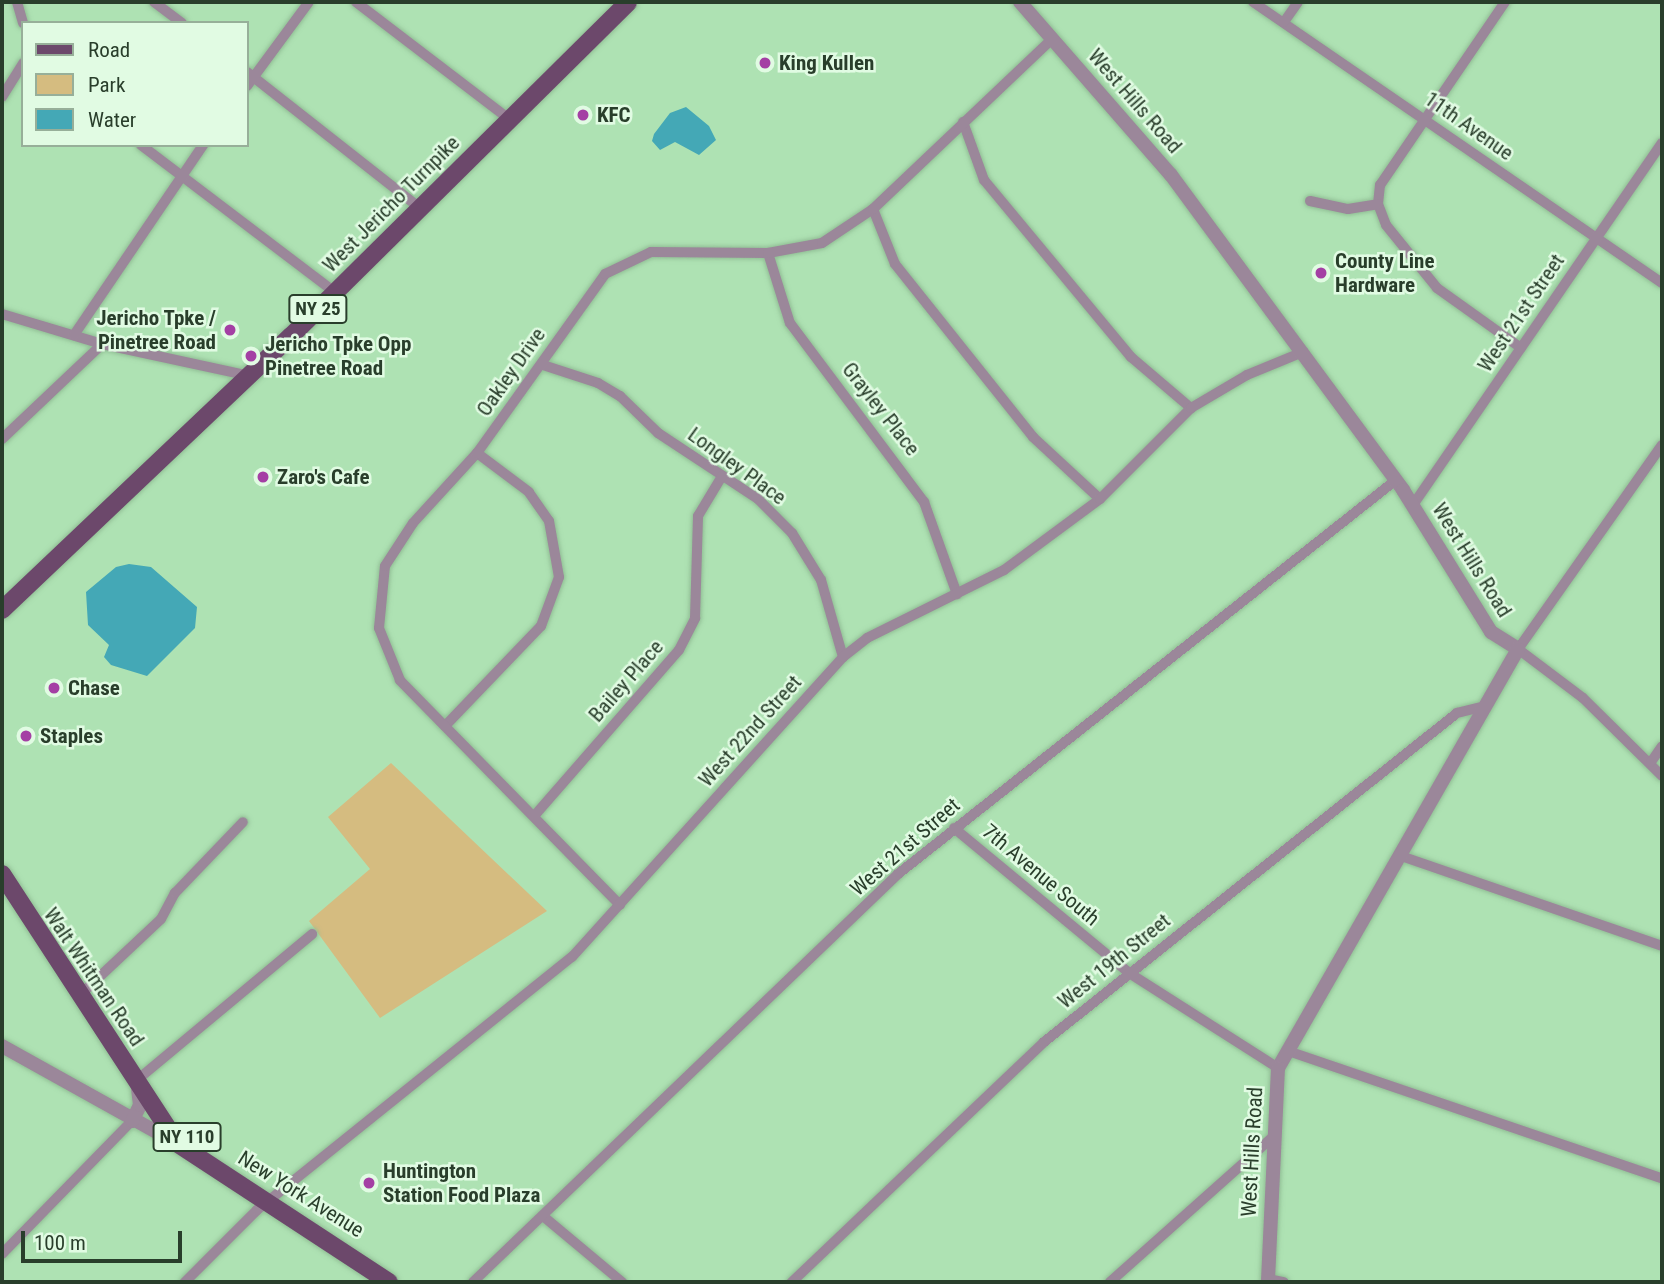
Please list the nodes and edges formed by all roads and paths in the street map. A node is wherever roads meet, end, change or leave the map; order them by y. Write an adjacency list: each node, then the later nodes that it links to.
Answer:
1 (18, 2): 10 (street)
2 (154, 2): 11 (street)
3 (309, 2): 15 (street)
4 (356, 2): 17 (street)
5 (628, 2): 17 (main road, West Jericho Turnpike / NY 25)
6 (1020, 2): 13 (street, West Hills Road)
7 (1253, 2): 12 (street, 11th Avenue)
8 (1298, 2): 12 (street)
9 (1505, 2): 18 (street)
10 (23, 21)
11 (179, 21)
12 (1284, 22): 18 (street, 11th Avenue)
13 (1052, 39): 19 (street, Oakley Drive); 36 (street, West Hills Road)
14 (21, 66): 16 (street)
15 (249, 78): 26 (street)
16 (2, 97)
17 (509, 119): 26 (main road, West Jericho Turnpike / NY 25)
18 (1426, 120): 25 (street); 28 (street, 11th Avenue)
19 (963, 122): 27 (street, Oakley Drive); 39 (street)
20 (1662, 143): 28 (street, West 21st Street)
21 (144, 147): 23 (street)
22 (202, 147): 23 (street)
23 (181, 175): 31 (street); 33 (street)
24 (1310, 201): 25 (street)
25 (1378, 204): 35 (street)
26 (420, 208): 31 (main road, West Jericho Turnpike / NY 25)
27 (873, 209): 29 (street, Oakley Drive); 45 (street)
28 (1596, 238): 30 (street, 11th Avenue); 35 (street, West 21st Street)
29 (768, 253): 37 (street, Oakley Drive); 47 (street, Grayley Place)
30 (1662, 283)
31 (335, 292): 38 (main road, West Jericho Turnpike / NY 25)
32 (2, 314): 33 (street)
33 (74, 335): 34 (street)
34 (102, 344): 38 (street); 40 (street)
35 (1521, 348): 46 (street, West 21st Street)
36 (1303, 352): 39 (street, West 22nd Street); 44 (street, West Hills Road)
37 (543, 365): 42 (street, Oakley Drive); 43 (street, Longley Place)
38 (250, 376): 48 (main road, West Jericho Turnpike / NY 25)
39 (1191, 408): 45 (street, West 22nd Street)
40 (2, 439)
41 (1662, 444): 49 (street)
42 (477, 453): 52 (street, Oakley Drive); 52 (street)
43 (722, 476): 50 (street, Longley Place); 56 (street, Bailey Place)
44 (1396, 480): 46 (street, West Hills Road); 58 (street, West 21st Street)
45 (1100, 499): 47 (street, West 22nd Street)
46 (1413, 505): 49 (street, West Hills Road)
47 (957, 594): 50 (street, West 22nd Street)
48 (2, 610)
49 (1518, 649): 51 (street, West Hills Road); 54 (street)
50 (843, 657): 62 (street, West 22nd Street)
51 (1485, 706): 59 (street, West Hills Road); 65 (street, West 19th Street)
52 (445, 726): 56 (street, Oakley Drive)
53 (1662, 746): 54 (street)
54 (1651, 762): 55 (street)
55 (1662, 776)
56 (535, 815): 62 (street, Oakley Drive)
57 (243, 822): 66 (street)
58 (954, 828): 65 (street, 7th Avenue South); 77 (street, West 21st Street)
59 (1401, 856): 64 (street); 68 (street, West Hills Road)
60 (2, 874): 61 (main road, Walt Whitman Road / NY 110)
61 (8, 894): 66 (main road, Walt Whitman Road / NY 110)
62 (620, 905): 76 (street, West 22nd Street)
63 (312, 934): 70 (street)
64 (1662, 946)
65 (1129, 973): 69 (street, 7th Avenue South); 84 (street, West 19th Street)
66 (79, 996): 70 (main road, Walt Whitman Road / NY 110)
67 (2, 1047): 71 (street, New York Avenue)
68 (1288, 1051): 69 (street, West Hills Road); 74 (street)
69 (1278, 1068): 72 (street, West Hills Road)
70 (137, 1080): 71 (street); 73 (main road, Walt Whitman Road / NY 110); 75 (main road, Walt Whitman Road / NY 110)
71 (132, 1121): 73 (street, New York Avenue); 78 (street)
72 (1273, 1137): 79 (street, West Hills Road); 85 (street)
73 (178, 1144): 75 (main road, New York Avenue / NY 110)
74 (1662, 1178)
75 (245, 1185): 76 (main road, New York Avenue / NY 110)
76 (270, 1201): 80 (street, West 22nd Street); 81 (main road, New York Avenue / NY 110)
77 (543, 1216): 82 (street, West 21st Street); 83 (street)
78 (2, 1254)
79 (1268, 1280): 86 (street)
80 (185, 1282)
81 (389, 1282)
82 (474, 1282)
83 (622, 1282)
84 (792, 1282)
85 (1110, 1282)
86 (1284, 1282)

